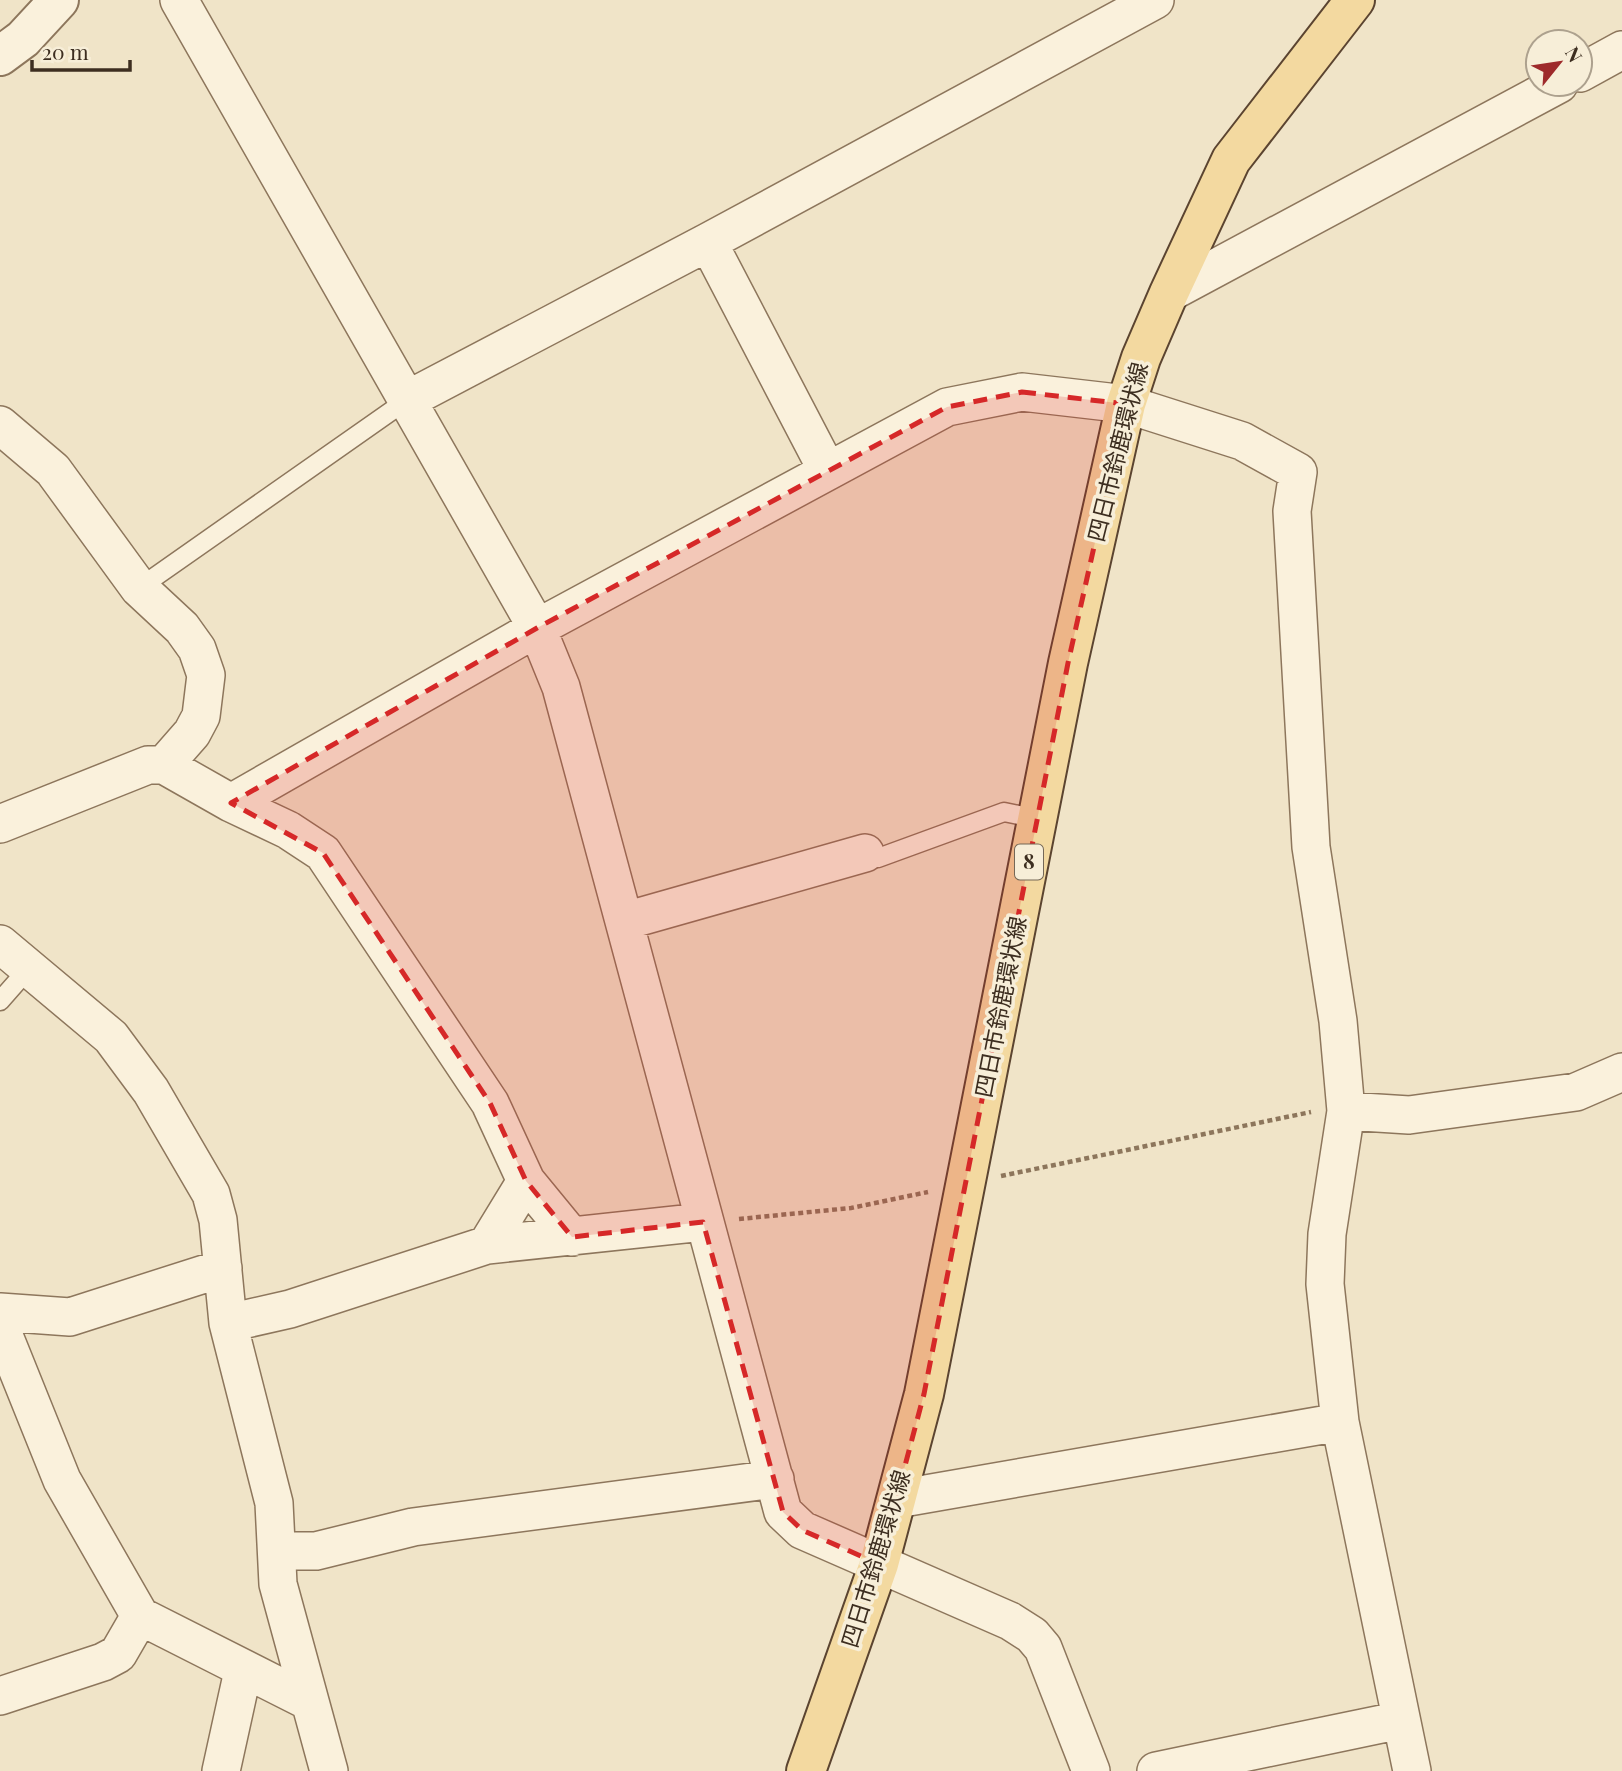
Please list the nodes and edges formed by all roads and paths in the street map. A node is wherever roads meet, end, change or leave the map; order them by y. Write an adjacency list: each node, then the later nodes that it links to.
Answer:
1 (59, 0): 6 (street)
2 (179, 0): 11 (street)
3 (1155, 0): 9 (street)
4 (1356, 0): 10 (main road, 四日市鈴鹿環状線 / 8)
5 (1622, 50): 7 (street)
6 (0, 56)
7 (1594, 65)
8 (1533, 98): 10 (street)
9 (708, 243): 11 (street); 14 (street)
10 (1169, 293): 12 (main road, 四日市鈴鹿環状線 / 8)
11 (407, 400): 15 (lane); 16 (street)
12 (1126, 404): 14 (street); 19 (main road, 四日市鈴鹿環状線 / 8); 27 (street)
13 (0, 425): 15 (street)
14 (827, 470): 16 (street)
15 (139, 588): 17 (street)
16 (537, 628): 18 (street); 22 (street)
17 (164, 765): 18 (street); 20 (street)
18 (231, 803): 28 (street)
19 (1038, 819): 21 (lane); 29 (main road, 四日市鈴鹿環状線 / 8)
20 (0, 824)
21 (865, 853): 22 (street)
22 (625, 921): 30 (street)
23 (0, 944): 24 (street)
24 (29, 968): 25 (lane); 33 (street)
25 (0, 1001)
26 (1622, 1072): 27 (street)
27 (1346, 1111): 29 (path); 37 (street)
28 (526, 1181): 31 (street); 32 (street)
29 (967, 1183): 30 (path); 39 (main road, 四日市鈴鹿環状線 / 8)
30 (703, 1222): 31 (street); 38 (street)
31 (572, 1237): 32 (street)
32 (487, 1245): 35 (street)
33 (223, 1268): 34 (street); 35 (street)
34 (0, 1312)
35 (228, 1324): 40 (street)
36 (0, 1326): 42 (street)
37 (1340, 1422): 39 (street); 46 (street)
38 (775, 1479): 40 (street); 41 (street)
39 (897, 1499): 41 (main road, 四日市鈴鹿環状線 / 8)
40 (278, 1551): 45 (street)
41 (878, 1564): 49 (main road, 四日市鈴鹿環状線 / 8); 50 (street)
42 (140, 1616): 43 (street); 44 (street)
43 (243, 1671): 45 (street); 47 (street)
44 (0, 1696)
45 (308, 1701): 48 (street)
46 (1401, 1720): 51 (street); 52 (street)
47 (221, 1771)
48 (329, 1771)
49 (806, 1771)
50 (1091, 1771)
51 (1156, 1771)
52 (1412, 1771)

